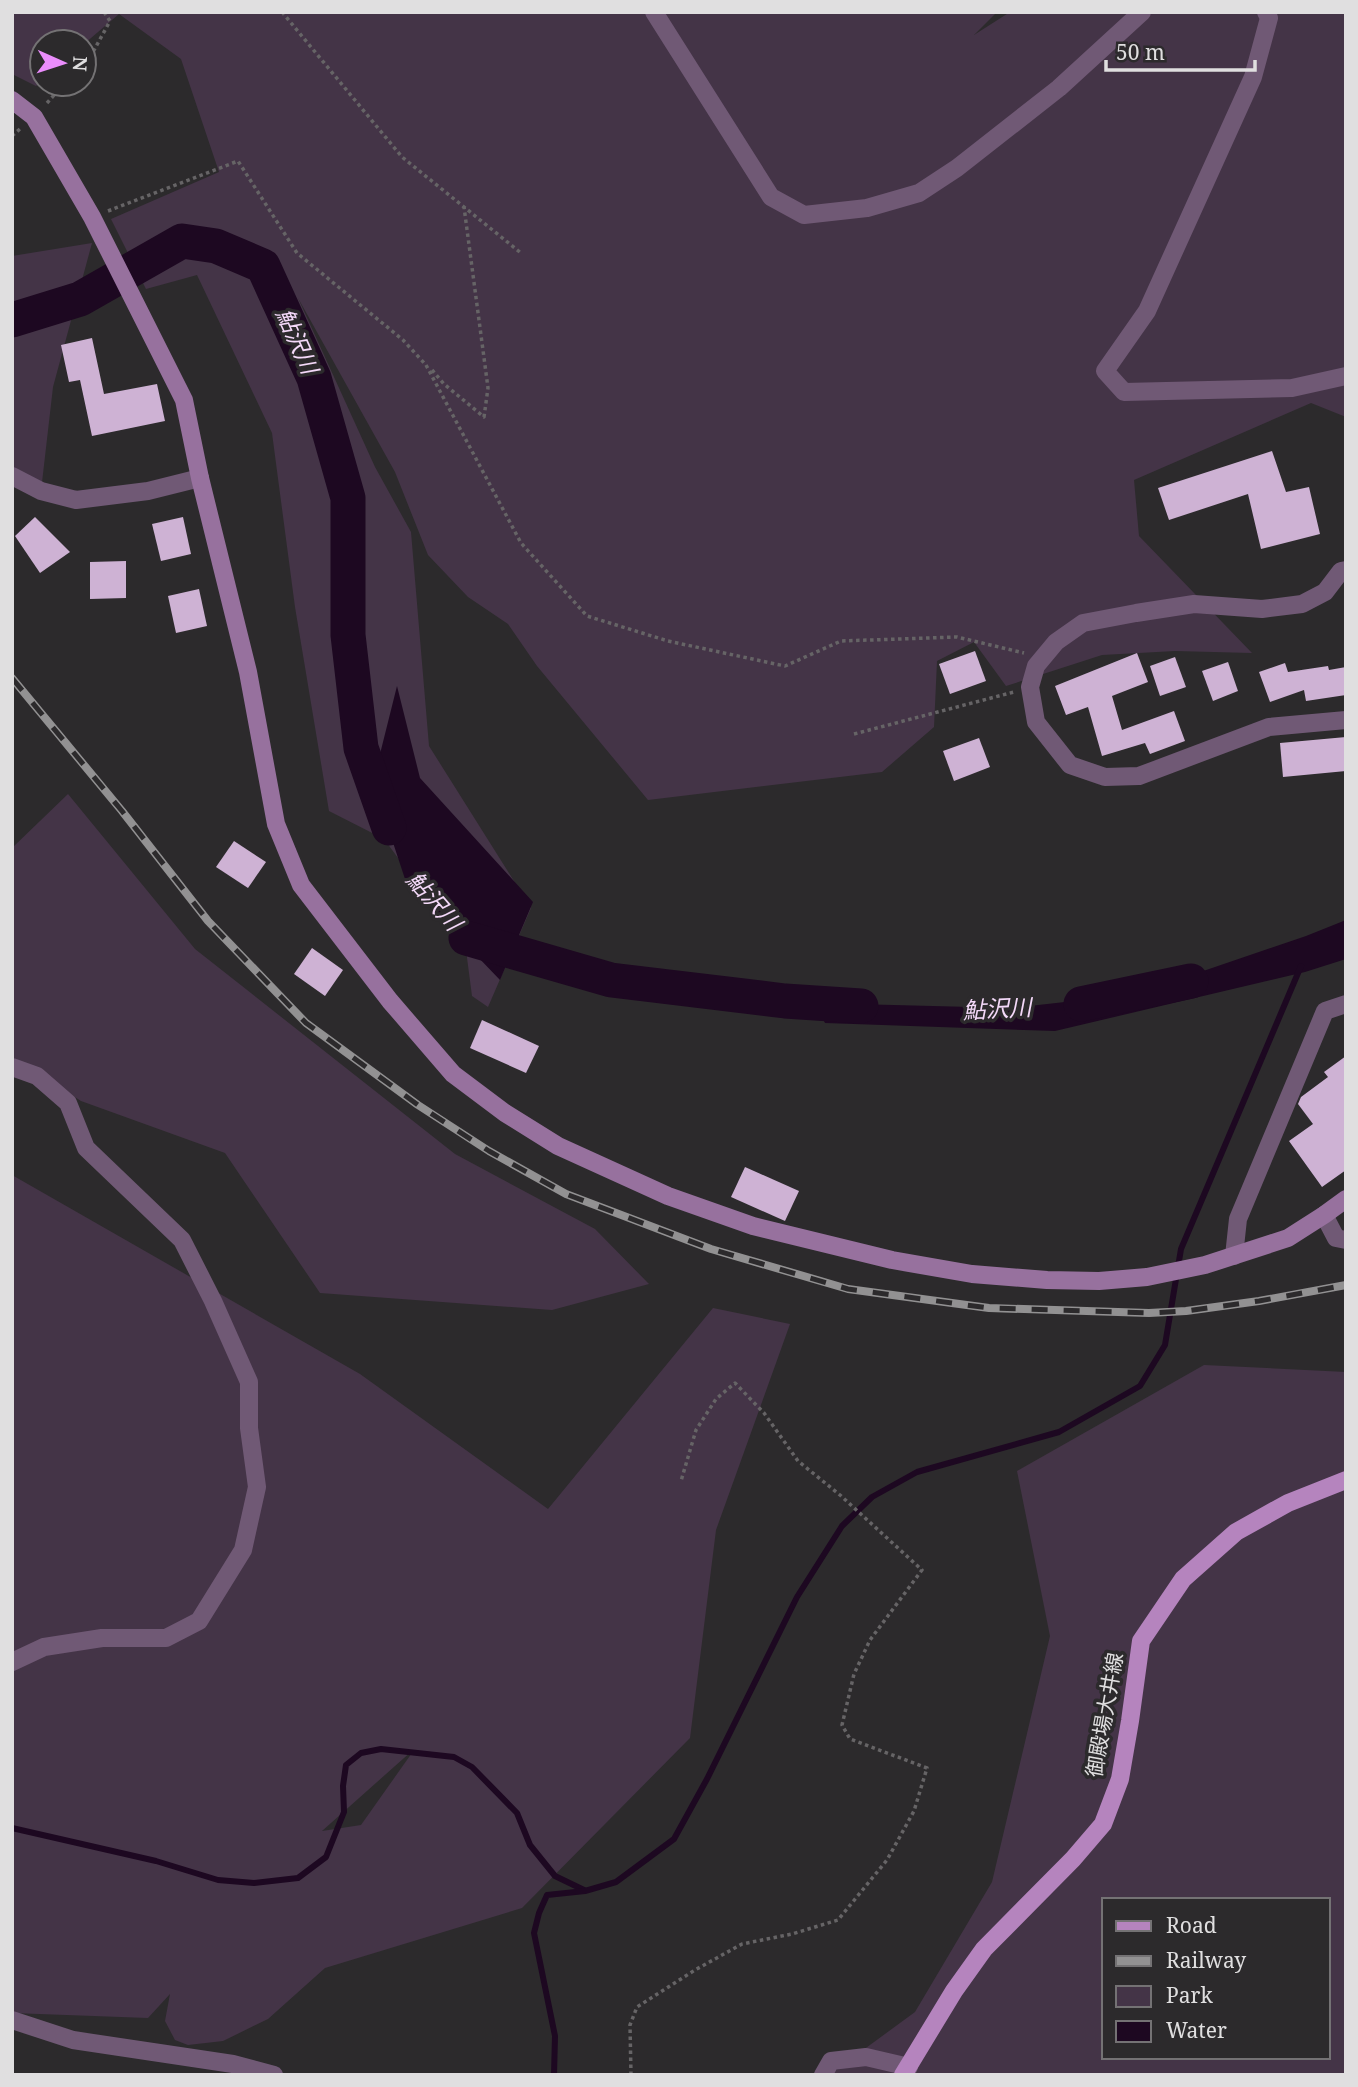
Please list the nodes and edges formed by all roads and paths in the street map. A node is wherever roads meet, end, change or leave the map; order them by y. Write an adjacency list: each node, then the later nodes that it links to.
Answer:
1 (104, 12): 6 (path)
2 (282, 12): 8 (path)
3 (654, 12): 4 (street)
4 (1142, 12)
5 (1266, 12): 12 (street)
6 (98, 43)
7 (12, 100): 9 (street)
8 (464, 207): 10 (path); 11 (path)
9 (92, 217): 11 (path); 14 (street)
10 (521, 253)
11 (426, 365): 16 (path)
12 (1346, 376)
13 (12, 476): 14 (street)
14 (200, 478): 25 (street)
15 (1346, 570): 17 (street)
16 (1036, 656)
17 (1030, 687): 18 (street); 19 (path)
18 (1346, 720)
19 (854, 734)
20 (1346, 1004): 25 (street)
21 (12, 1068): 28 (street)
22 (1346, 1199): 23 (street)
23 (1324, 1215): 24 (street); 25 (street)
24 (1346, 1240)
25 (1234, 1256)
26 (681, 1480): 32 (path)
27 (1346, 1480): 30 (main road, 御殿場大井線)
28 (12, 1662)
29 (12, 2020): 31 (street)
30 (906, 2071): 33 (street)
31 (274, 2075)
32 (631, 2075)
33 (823, 2075)

